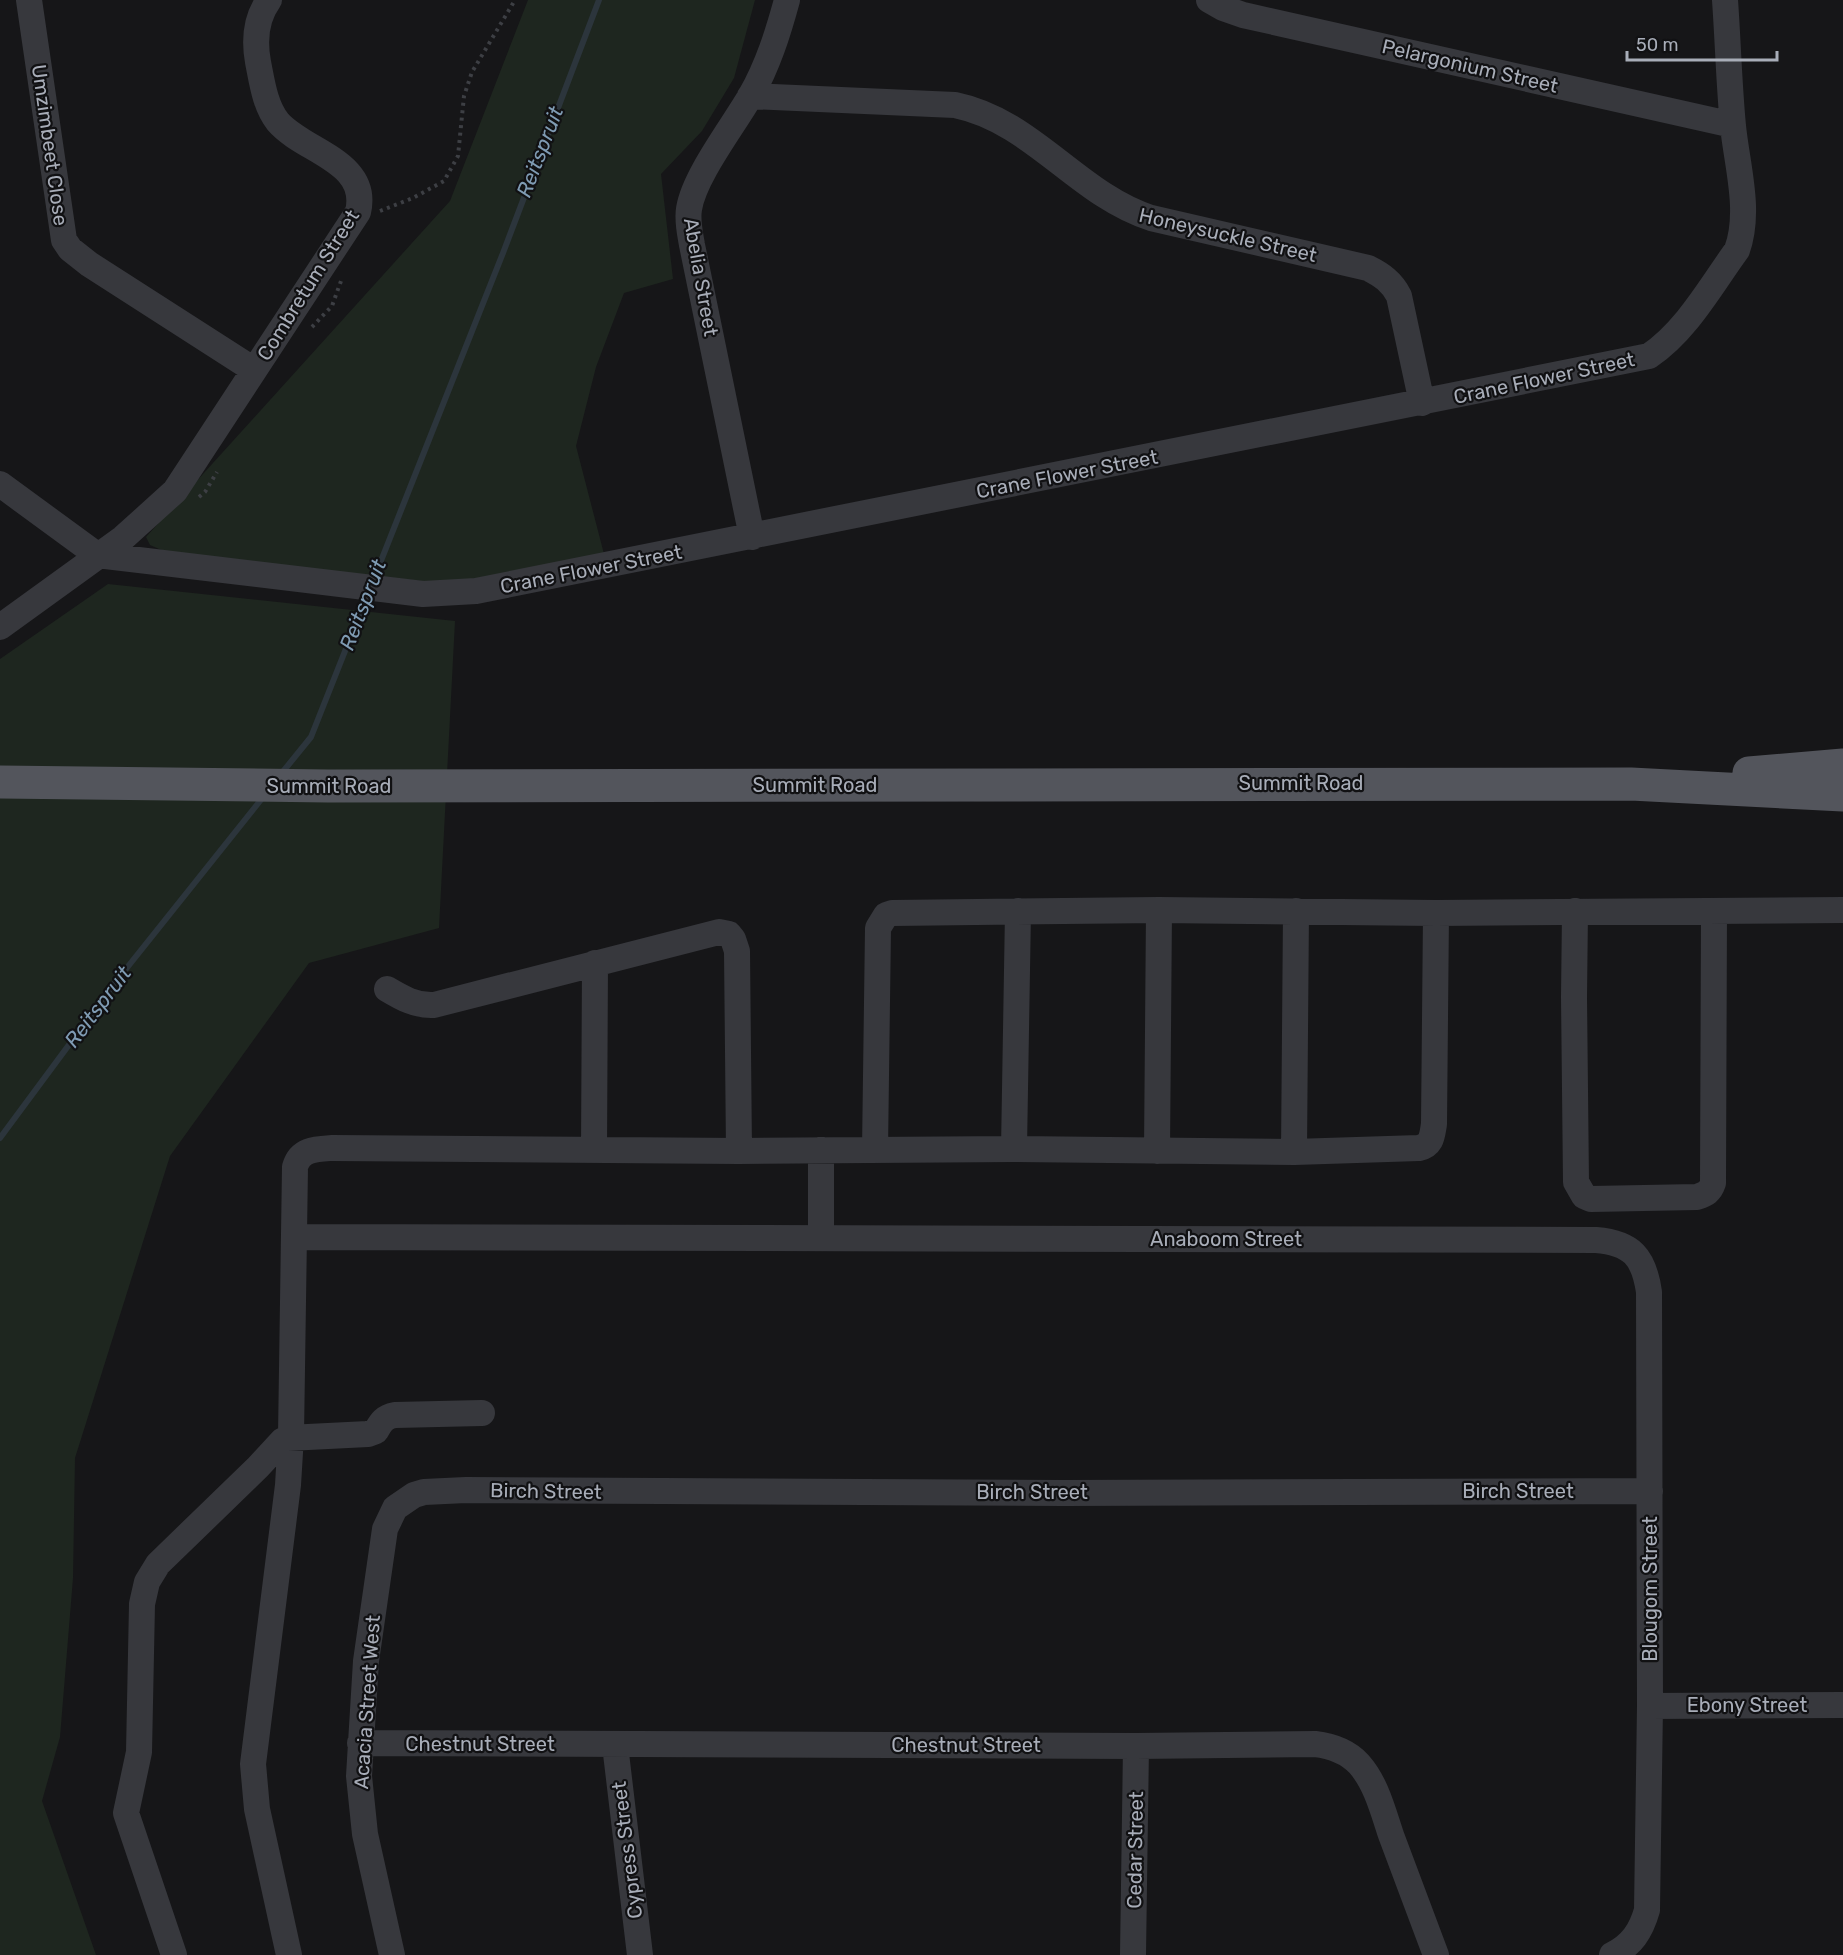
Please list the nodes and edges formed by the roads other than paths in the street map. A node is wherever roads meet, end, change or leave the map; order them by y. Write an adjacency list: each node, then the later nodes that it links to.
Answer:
1 (29, 0): 8 (street, Umzimbeet Close)
2 (269, 0): 8 (street, Combretum Street)
3 (787, 0): 6 (street, Abelia Street)
4 (1209, 0): 7 (street, Pelargonium Street)
5 (1725, 0): 7 (street, Crane Flower Street)
6 (750, 96): 9 (street, Honeysuckle Street); 11 (street, Abelia Street)
7 (1733, 125): 9 (street, Crane Flower Street)
8 (254, 370): 12 (street, Combretum Street)
9 (1422, 403): 11 (street, Crane Flower Street)
10 (0, 484): 12 (street)
11 (752, 537): 12 (street, Crane Flower Street)
12 (97, 555): 13 (street, Combretum Street)
13 (0, 627)
14 (1843, 765): 16 (main road, Summit Road)
15 (0, 782): 16 (main road, Summit Road)
16 (1631, 784): 17 (main road, Summit Road)
17 (1843, 795)
18 (1159, 909): 20 (street); 21 (street); 32 (street)
19 (1843, 910): 24 (street)
20 (1018, 911): 27 (street); 31 (street)
21 (1296, 911): 23 (street); 33 (street)
22 (1575, 911): 23 (street); 24 (street); 24 (street)
23 (1436, 912): 33 (street)
24 (1714, 912)
25 (595, 963): 26 (street); 28 (street); 29 (street)
26 (387, 989)
27 (1014, 1149): 31 (street); 32 (street)
28 (594, 1150): 29 (street); 34 (street)
29 (739, 1150): 30 (street)
30 (821, 1150): 31 (street); 35 (street)
31 (875, 1150)
32 (1156, 1151): 33 (street)
33 (1294, 1152)
34 (295, 1237): 35 (street, Anaboom Street); 38 (street)
35 (821, 1237): 36 (street, Anaboom Street)
36 (1596, 1240): 39 (street, Blougom Street)
37 (482, 1413): 38 (street)
38 (291, 1436): 46 (street); 47 (street)
39 (1650, 1491): 40 (street, Birch Street); 42 (street, Blougom Street)
40 (414, 1495): 43 (street, Acacia Street West)
41 (1843, 1705): 42 (street, Ebony Street)
42 (1650, 1706): 52 (street, Blougom Street)
43 (360, 1743): 44 (street, Chestnut Street); 48 (street, Acacia Street West)
44 (615, 1745): 45 (street, Chestnut Street); 49 (street, Cypress Street)
45 (1136, 1746): 50 (street, Cedar Street); 51 (street, Chestnut Street)
46 (174, 1955)
47 (289, 1955)
48 (392, 1955)
49 (640, 1955)
50 (1133, 1955)
51 (1436, 1955)
52 (1612, 1955)

